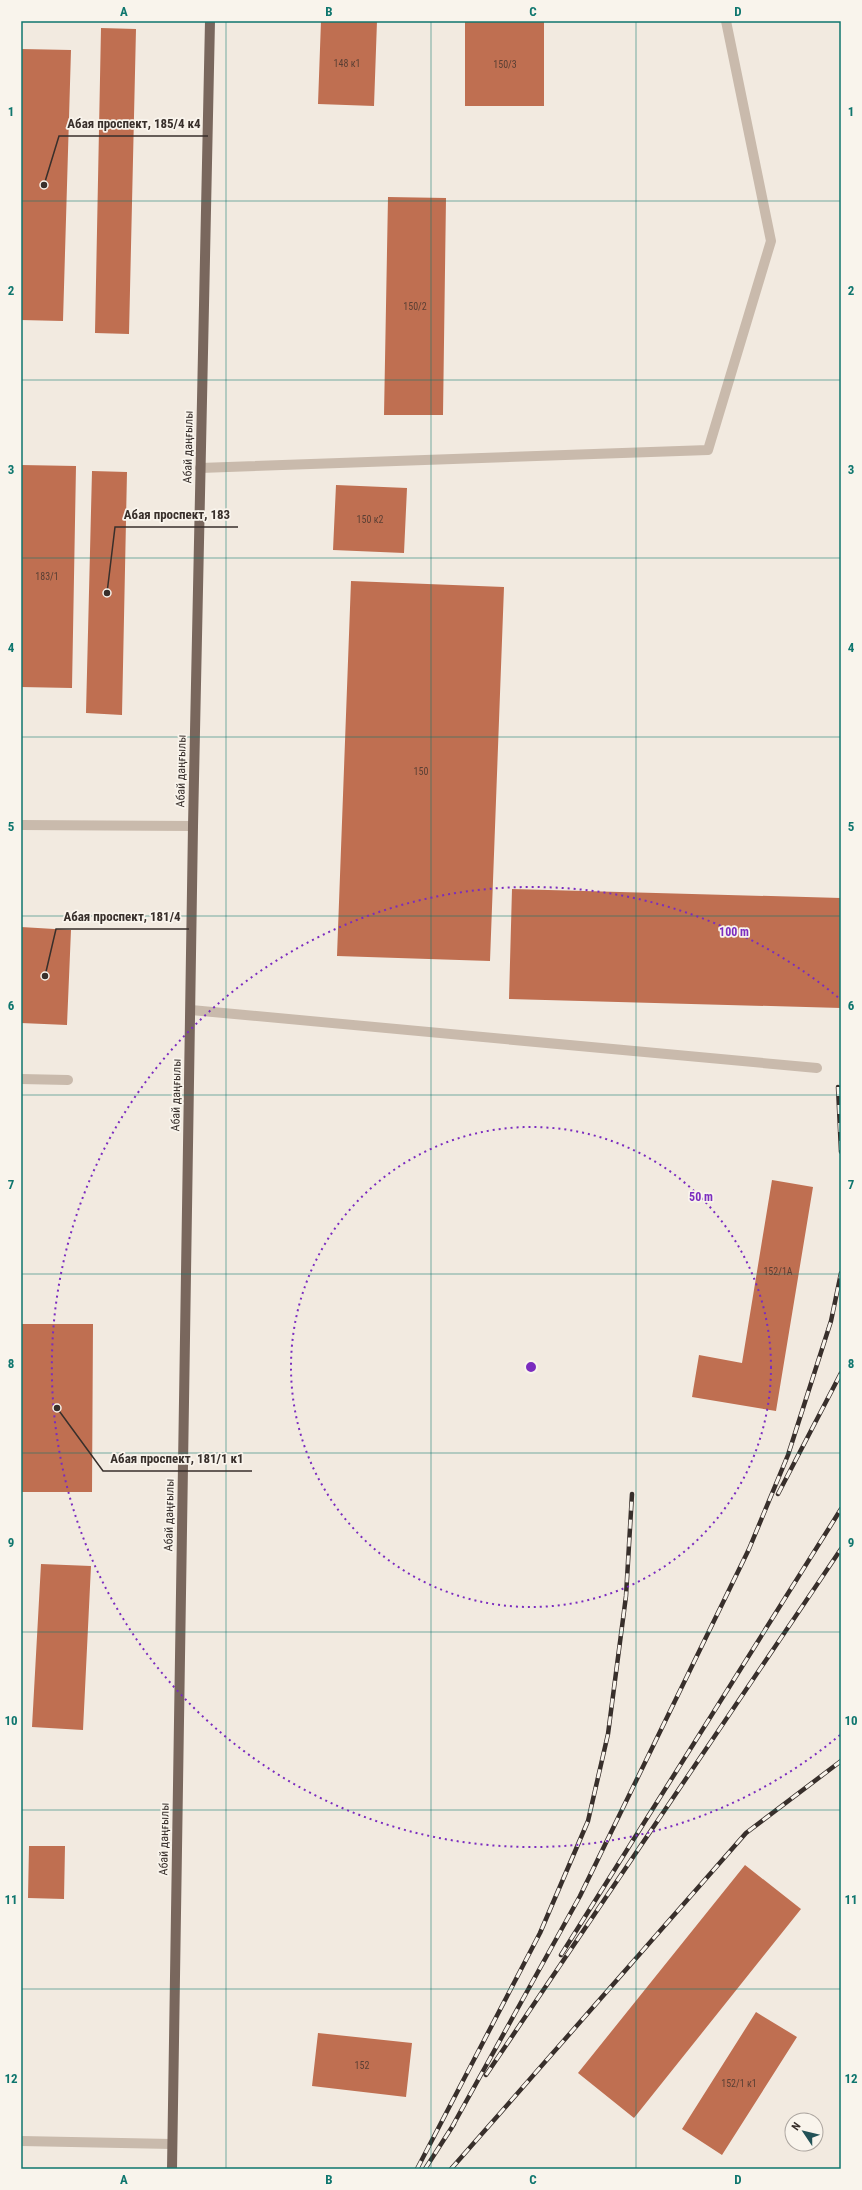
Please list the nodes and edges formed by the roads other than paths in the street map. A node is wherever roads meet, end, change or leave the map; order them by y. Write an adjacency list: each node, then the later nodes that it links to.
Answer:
1 (210, 21): 3 (main road, Абай даңғылы)
2 (726, 21): 3 (lane)
3 (200, 468): 5 (main road, Абай даңғылы)
4 (21, 825): 5 (lane)
5 (193, 826): 6 (main road, Абай даңғылы)
6 (190, 1010): 7 (lane); 11 (main road, Абай даңғылы)
7 (817, 1068)
8 (21, 1079): 9 (lane)
9 (68, 1080)
10 (21, 2141): 11 (lane)
11 (172, 2144): 12 (main road, Абай даңғылы)
12 (172, 2169)

